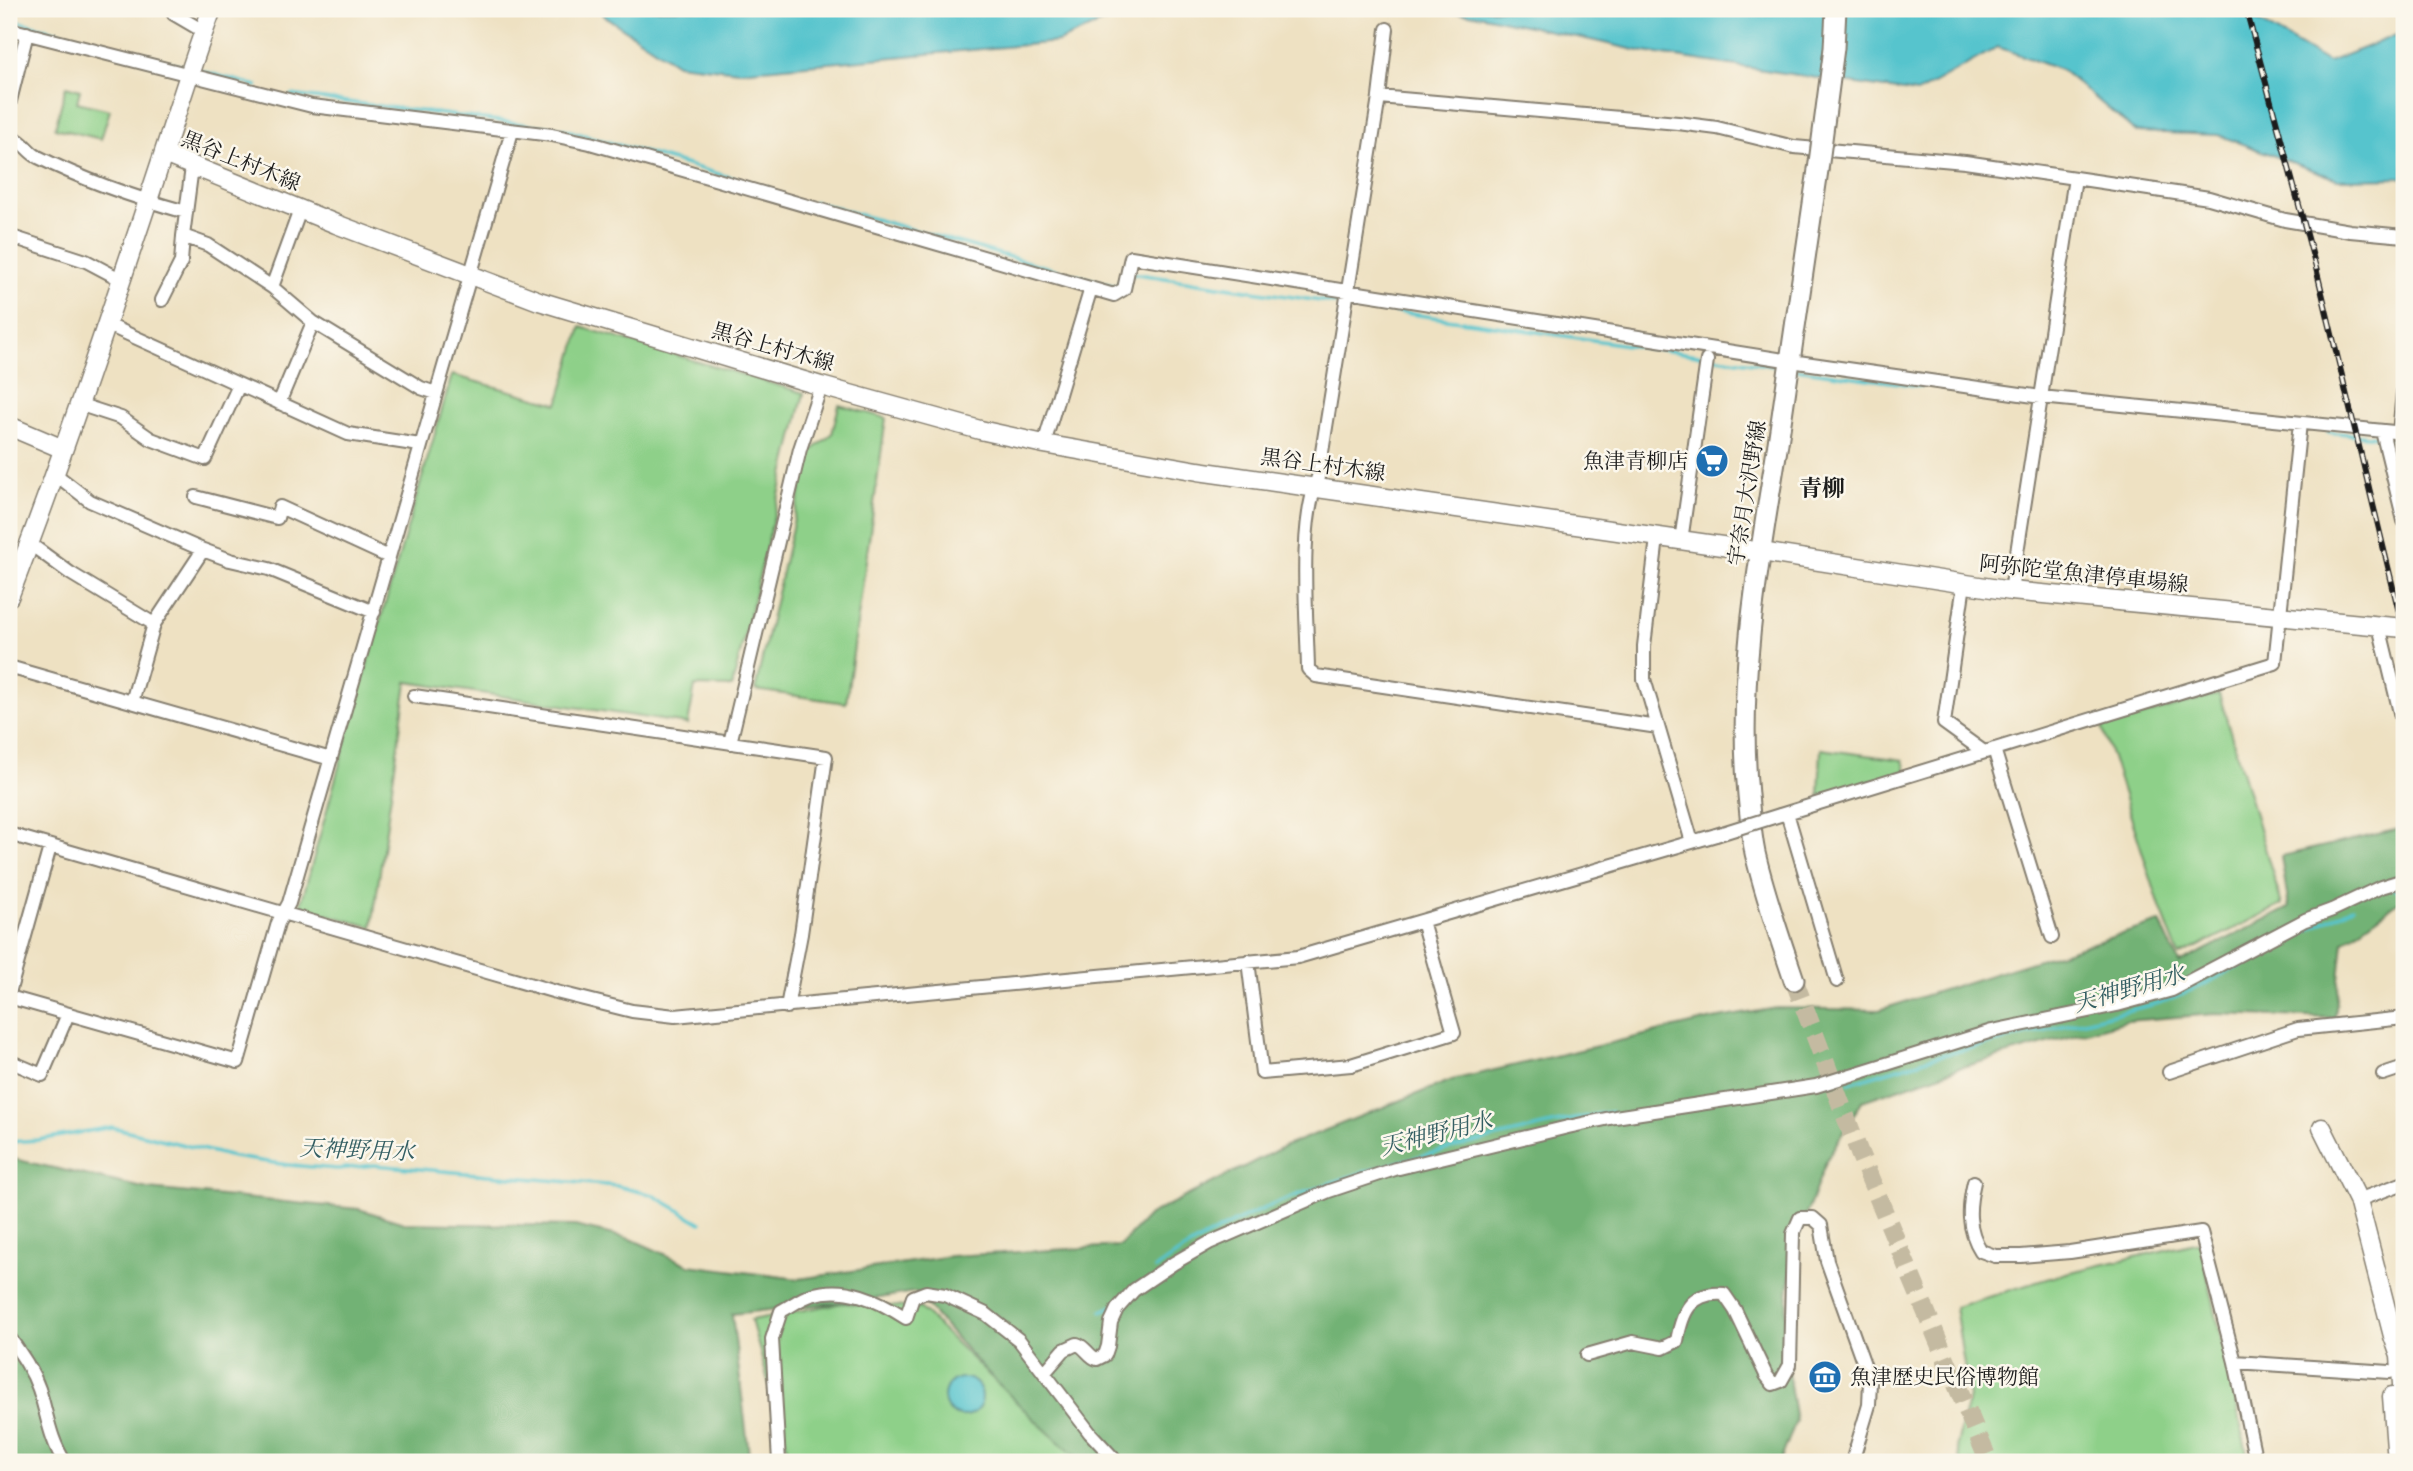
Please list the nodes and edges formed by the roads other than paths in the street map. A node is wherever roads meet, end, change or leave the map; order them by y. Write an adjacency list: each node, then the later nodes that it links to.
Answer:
1 (212, 9): 6 (main road)
2 (1836, 9): 31 (main road, 宇奈月大沢野線, bridge)
3 (172, 10): 6 (street)
4 (9, 29): 7 (street)
5 (1387, 29): 9 (street)
6 (204, 31): 8 (main road)
7 (27, 33): 8 (street); 10 (street)
8 (188, 75): 11 (street); 13 (main road)
9 (1379, 97): 15 (street); 26 (street)
10 (9, 105)
11 (512, 131): 22 (street); 25 (street)
12 (9, 136): 16 (street)
13 (164, 154): 14 (main road, 黒谷上村木線); 16 (main road, 黒谷上村木線)
14 (192, 167): 17 (main road, 黒谷上村木線); 18 (street)
15 (2074, 178): 21 (street); 36 (street)
16 (147, 202): 18 (street); 23 (main road, 黒谷上村木線)
17 (300, 209): 22 (main road, 黒谷上村木線); 24 (street)
18 (186, 212): 20 (street)
19 (9, 236): 23 (street)
20 (183, 236): 24 (street); 27 (street)
21 (2404, 236)
22 (471, 276): 34 (main road, 黒谷上村木線); 35 (street)
23 (120, 279): 29 (main road, 黒谷上村木線)
24 (272, 287): 28 (street)
25 (1091, 288): 26 (street); 43 (street)
26 (1347, 291): 31 (street); 47 (street)
27 (162, 300)
28 (313, 322): 35 (street); 37 (street)
29 (106, 324): 33 (street); 38 (main road, 黒谷上村木線)
30 (1707, 360): 51 (street)
31 (1791, 360): 36 (street); 54 (main road, 宇奈月大沢野線)
32 (2404, 382): 42 (street)
33 (239, 385): 37 (street); 38 (street)
34 (821, 386): 43 (main road, 黒谷上村木線); 69 (street)
35 (436, 393): 44 (street)
36 (2041, 397): 39 (street); 57 (street)
37 (279, 403): 44 (street)
38 (78, 404): 45 (main road, 黒谷上村木線)
39 (2300, 423): 41 (street); 60 (street)
40 (9, 426): 45 (main road)
41 (2382, 431): 42 (street); 49 (street)
42 (2402, 433)
43 (1044, 444): 47 (main road, 黒谷上村木線)
44 (421, 446): 55 (street)
45 (63, 449): 46 (main road, 黒谷上村木線)
46 (55, 474): 52 (main road, 黒谷上村木線); 53 (street)
47 (1315, 486): 50 (main road, 黒谷上村木線); 67 (street)
48 (196, 497): 55 (street)
49 (2404, 521)
50 (1657, 538): 51 (main road, 黒谷上村木線); 67 (street)
51 (1681, 541): 54 (main road, 黒谷上村木線)
52 (29, 543): 58 (main road, 黒谷上村木線); 61 (street)
53 (203, 550): 59 (street); 61 (street)
54 (1760, 552): 56 (main road, 阿弥陀堂魚津停車場線); 81 (main road, 宇奈月大沢野線)
55 (389, 557): 59 (street)
56 (1964, 584): 57 (main road, 阿弥陀堂魚津停車場線); 70 (street)
57 (2011, 591): 60 (main road, 阿弥陀堂魚津停車場線)
58 (9, 597)
59 (374, 612): 71 (street)
60 (2280, 617): 62 (main road, 阿弥陀堂魚津停車場線); 70 (street)
61 (154, 624): 66 (street)
62 (2379, 626): 63 (main road, 阿弥陀堂魚津停車場線); 68 (street)
63 (2404, 628)
64 (9, 667): 66 (street)
65 (414, 696): 69 (street)
66 (132, 702): 71 (street)
67 (1658, 727): 74 (street)
68 (2404, 729)
69 (730, 743): 84 (street)
70 (1989, 751): 72 (street); 79 (street)
71 (331, 759): 77 (street)
72 (1783, 814): 74 (street, bridge); 82 (street)
73 (9, 834): 75 (street)
74 (1692, 842): 78 (street)
75 (50, 848): 77 (street); 83 (street)
76 (2404, 880): 99 (street)
77 (284, 913): 84 (street); 85 (street)
78 (1422, 921): 80 (street); 80 (street)
79 (2052, 937)
80 (1248, 961): 84 (street)
81 (1794, 980)
82 (1837, 981)
83 (9, 995): 85 (street)
84 (787, 1007)
85 (68, 1014): 87 (street)
86 (2404, 1018): 89 (street)
87 (9, 1061)
88 (2404, 1067): 90 (street)
89 (2169, 1072)
90 (2383, 1074)
91 (2322, 1128): 94 (main road)
92 (1974, 1182): 98 (street)
93 (2404, 1182): 94 (street)
94 (2358, 1200): 95 (main road)
95 (2393, 1336): 100 (main road); 101 (main road)
96 (9, 1337): 102 (street)
97 (1587, 1355): 105 (street)
98 (2235, 1362): 100 (street); 106 (street)
99 (1045, 1372): 103 (street); 104 (street)
100 (2390, 1372): 107 (main road)
101 (2404, 1412)
102 (65, 1462)
103 (779, 1462)
104 (1116, 1462)
105 (1852, 1462)
106 (2256, 1462)
107 (2397, 1462)

